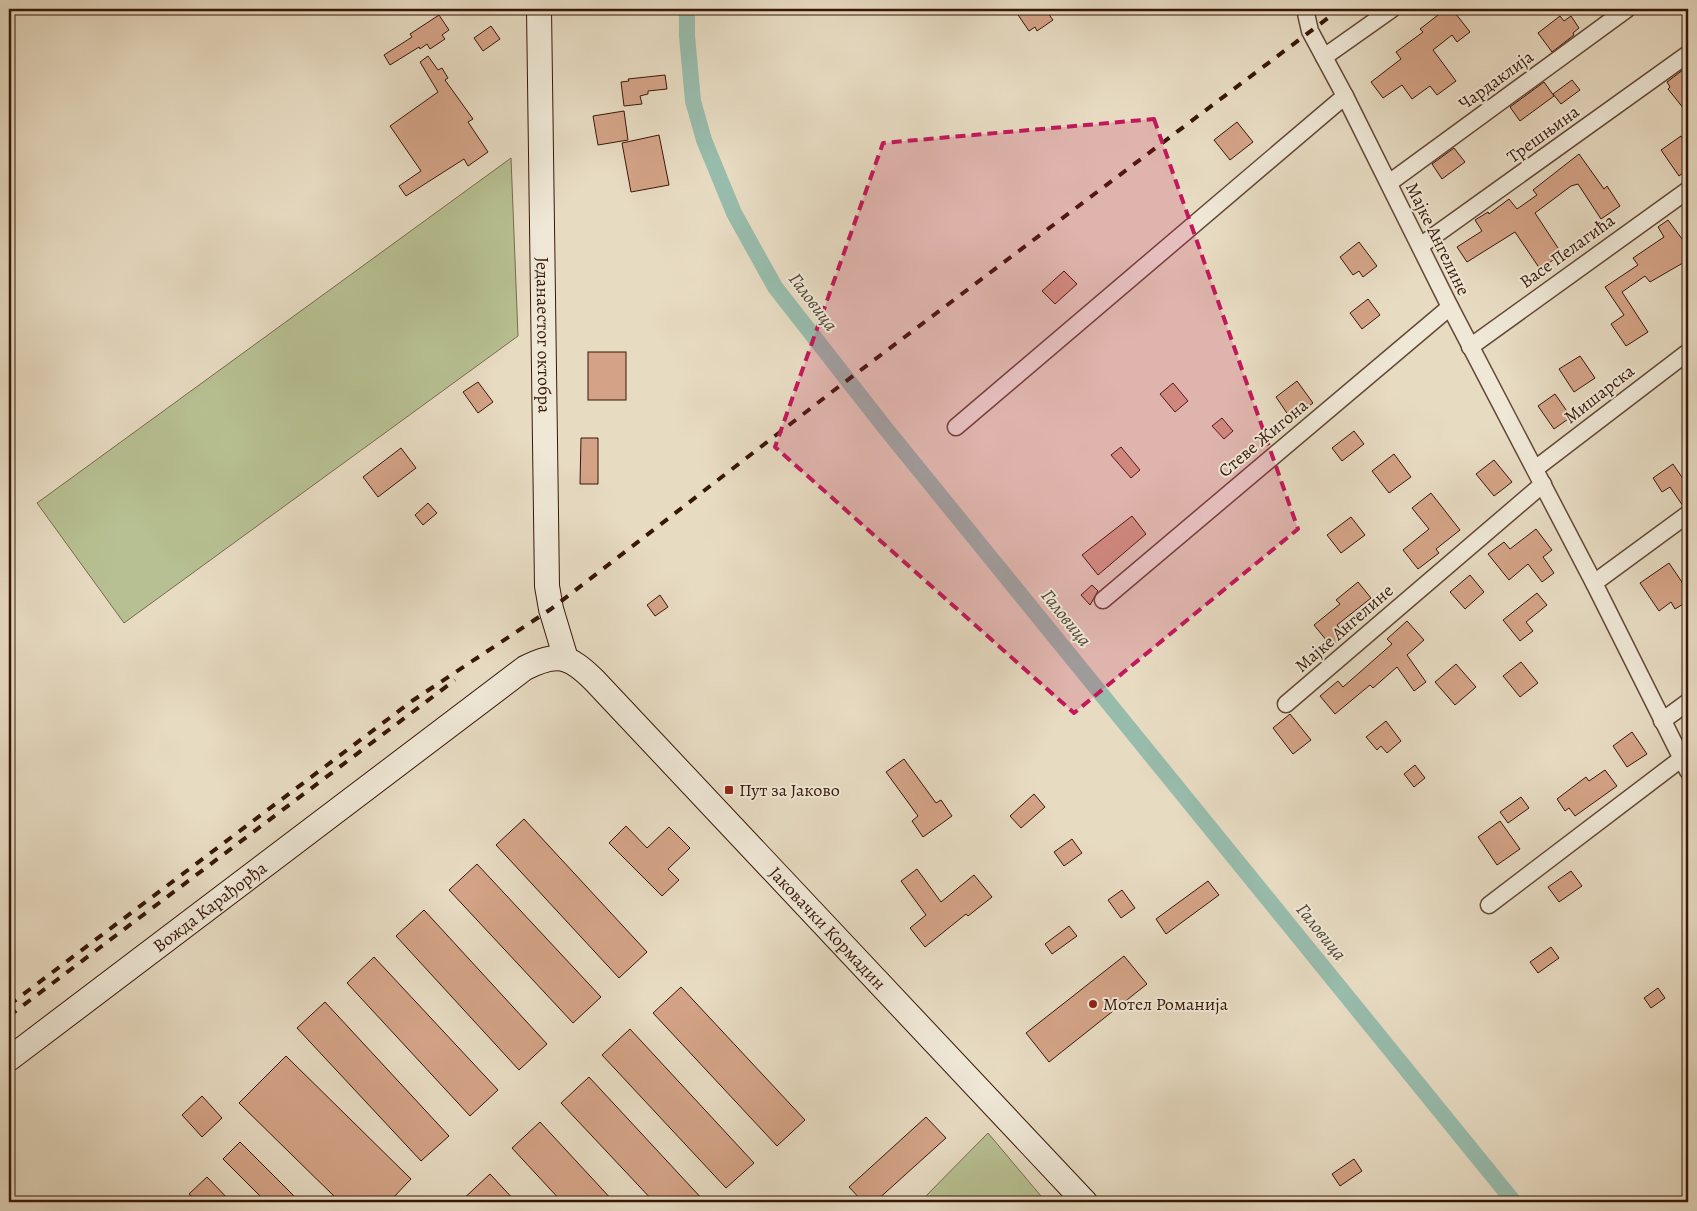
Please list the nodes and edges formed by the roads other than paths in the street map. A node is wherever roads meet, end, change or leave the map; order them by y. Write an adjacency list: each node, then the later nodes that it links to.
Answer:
1 (539, 9): 20 (main road, Једанаестог октобра)
2 (1304, 9): 6 (street, Мајке Ангелине)
3 (1392, 9): 6 (street)
4 (1627, 9): 8 (street, Чардаклија)
5 (1688, 54): 10 (street, Трешњина)
6 (1324, 57): 7 (street, Мајке Ангелине)
7 (1345, 96): 8 (street, Мајке Ангелине); 14 (street)
8 (1388, 183): 10 (street, Мајке Ангелине)
9 (1688, 190): 12 (street, Васе Пелагића)
10 (1420, 246): 11 (street, Мајке Ангелине)
11 (1450, 307): 12 (street, Мајке Ангелине); 19 (street, Стеве Жигона)
12 (1470, 347): 15 (street, Мајке Ангелине)
13 (1688, 352): 15 (street, Мишарска)
14 (956, 427)
15 (1535, 469): 16 (street, Мајке Ангелине)
16 (1543, 484): 18 (street, Мајке Ангелине); 22 (street, Мајке Ангелине)
17 (1688, 514): 18 (street)
18 (1594, 583): 23 (street, Мајке Ангелине)
19 (1103, 600)
20 (566, 659): 26 (main road, Вожда Карађорђа); 27 (main road, Јаковачки Кормадин)
21 (1688, 702): 23 (street)
22 (1286, 704)
23 (1662, 721): 24 (street, Мајке Ангелине)
24 (1684, 765): 25 (street, Мајке Ангелине)
25 (1489, 905)
26 (9, 1059)
27 (1086, 1202)

